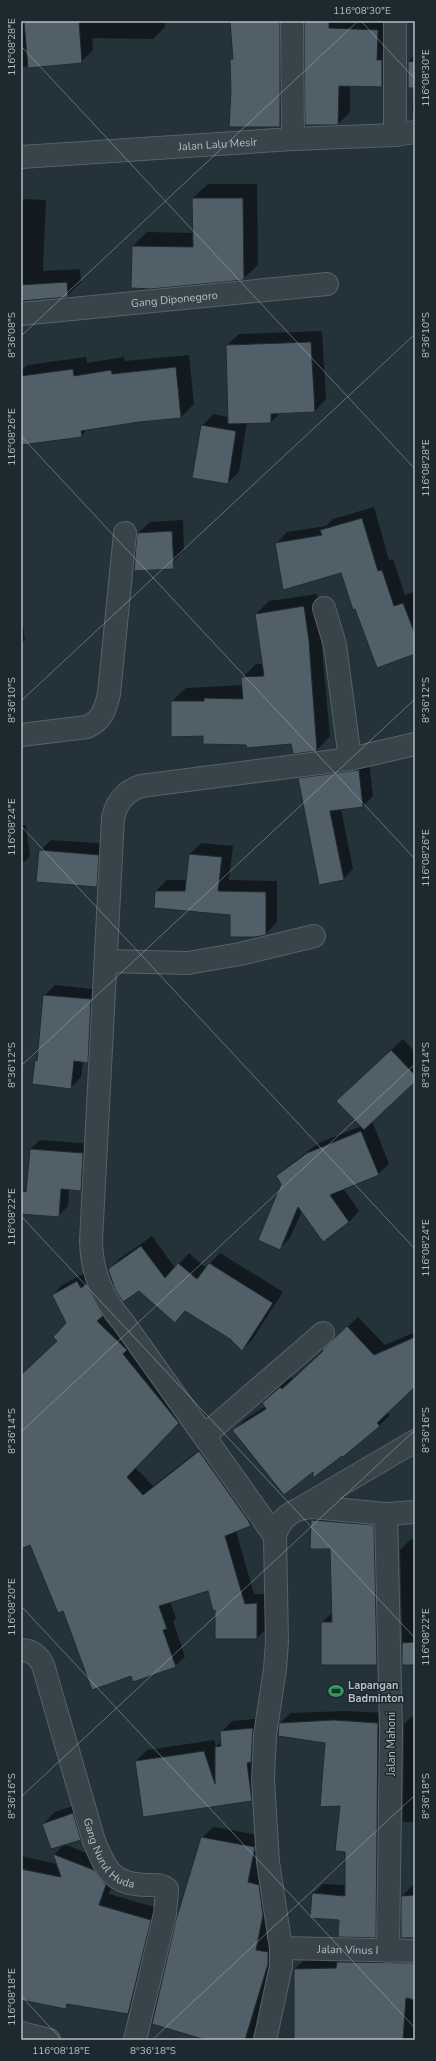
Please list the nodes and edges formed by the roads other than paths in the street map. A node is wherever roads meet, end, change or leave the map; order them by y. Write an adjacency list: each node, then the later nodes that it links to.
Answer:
1 (292, 21): 4 (street)
2 (395, 21): 3 (street)
3 (405, 134): 4 (street, Jalan Lalu Mesir)
4 (293, 139): 5 (street, Jalan Lalu Mesir)
5 (21, 157)
6 (327, 284): 7 (street, Gang Diponegoro)
7 (21, 314)
8 (125, 533): 10 (street)
9 (324, 608): 12 (street)
10 (21, 735)
11 (415, 744): 12 (street)
12 (350, 759): 14 (street)
13 (314, 936): 14 (street)
14 (106, 961): 16 (street)
15 (323, 1333): 16 (street)
16 (204, 1436): 21 (street)
17 (415, 1441): 18 (street)
18 (301, 1508): 20 (street); 21 (street)
19 (415, 1512): 20 (street)
20 (386, 1514): 24 (street, Jalan Mahoni)
21 (275, 1536): 23 (street)
22 (21, 1650): 28 (street, Gang Nurul Huda)
23 (281, 1948): 24 (street, Jalan Vinus I); 29 (street)
24 (388, 1950): 25 (street, Jalan Vinus I)
25 (415, 1951)
26 (21, 2033): 27 (street)
27 (49, 2040)
28 (135, 2040)
29 (266, 2040)

